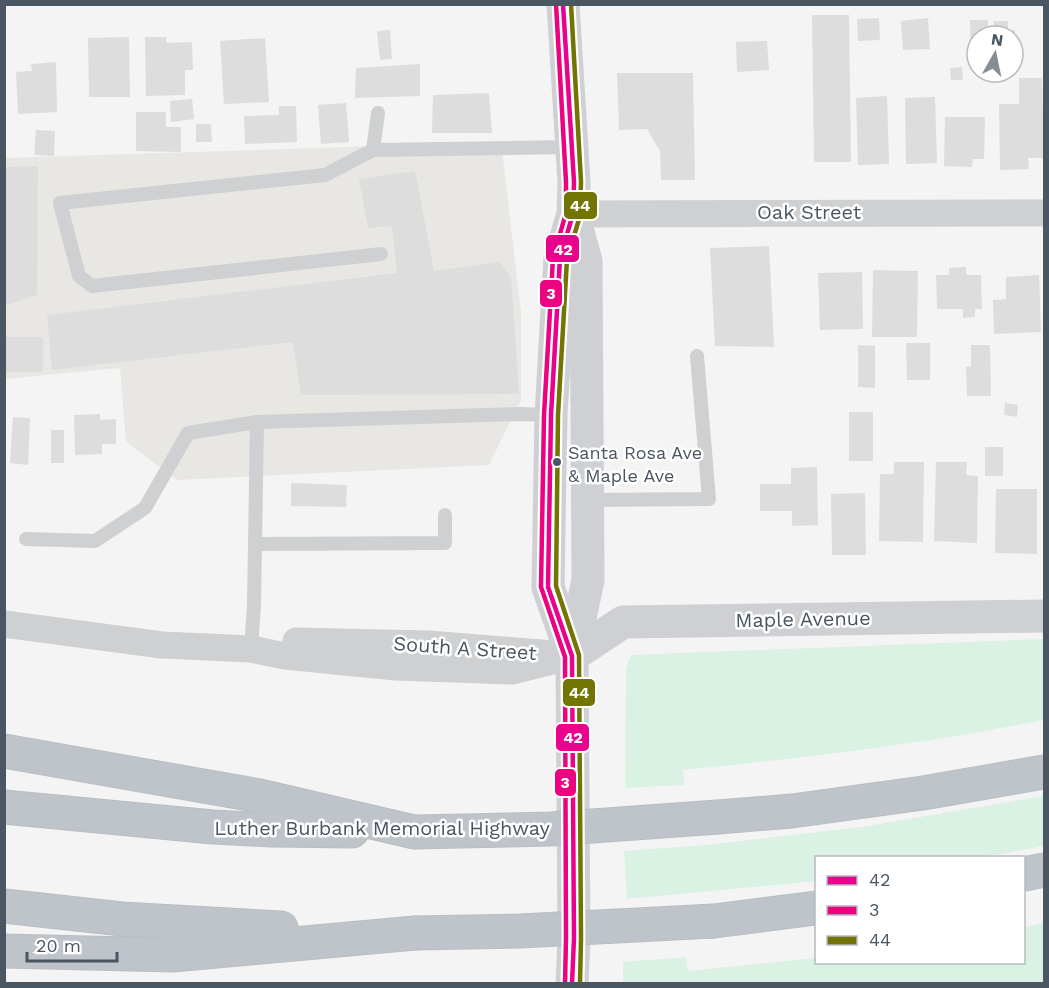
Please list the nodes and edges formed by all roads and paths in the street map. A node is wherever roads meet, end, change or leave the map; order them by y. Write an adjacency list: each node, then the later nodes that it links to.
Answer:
1 (563, 4): 3 (main road)
2 (378, 113): 4 (lane)
3 (572, 147): 4 (lane); 6 (main road)
4 (373, 150): 7 (lane)
5 (1044, 213): 6 (street, Oak Street)
6 (573, 214): 9 (main road); 11 (main road)
7 (381, 254)
8 (697, 356): 11 (lane)
9 (551, 415): 10 (lane); 18 (main road)
10 (257, 422): 13 (lane); 14 (lane)
11 (587, 500): 18 (main road)
12 (445, 515): 14 (lane)
13 (26, 539)
14 (255, 544): 17 (lane)
15 (1044, 616): 18 (main road, Maple Avenue)
16 (4, 624): 17 (street, South A Street)
17 (251, 649): 18 (street, South A Street)
18 (572, 656): 29 (main road)
19 (4, 751): 22 (highway)
20 (1044, 772): 22 (highway, Luther Burbank Memorial Highway, bridge)
21 (4, 807): 22 (highway, Luther Burbank Memorial Highway)
22 (414, 832)
23 (1044, 870): 24 (highway)
24 (1025, 874)
25 (4, 906): 27 (highway)
26 (815, 908): 27 (highway, bridge)
27 (415, 933): 28 (highway)
28 (4, 951)
29 (572, 984)

